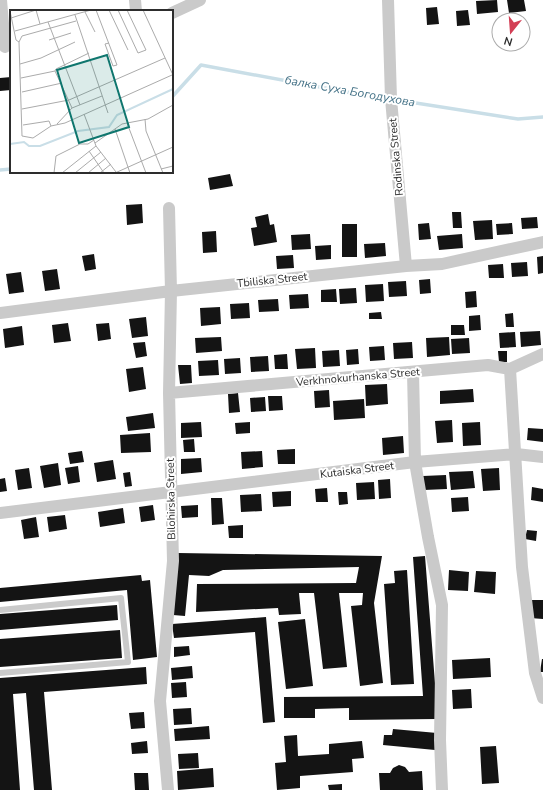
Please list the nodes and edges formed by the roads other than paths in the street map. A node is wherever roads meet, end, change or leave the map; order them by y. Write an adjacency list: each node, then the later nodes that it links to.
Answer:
1 (1, 0): 7 (street)
2 (135, 0): 5 (street)
3 (200, 0): 6 (street)
4 (388, 0): 10 (street, Rodinska Street)
5 (136, 10)
6 (173, 13)
7 (5, 48)
8 (169, 208): 11 (street, Bilohirska Street)
9 (543, 242): 10 (street, Tbiliska Street)
10 (406, 266): 11 (street, Tbiliska Street)
11 (171, 291): 12 (street, Tbiliska Street); 16 (street, Bilohirska Street)
12 (0, 312)
13 (543, 354): 14 (street)
14 (510, 369): 15 (street, Verkhnokurhanska Street); 17 (street)
15 (413, 372): 16 (street, Verkhnokurhanska Street); 19 (street)
16 (170, 393): 20 (street, Bilohirska Street)
17 (516, 454): 18 (street, Kutaiska Street); 19 (street, Kutaiska Street); 23 (street)
18 (543, 457)
19 (415, 462): 20 (street, Kutaiska Street); 27 (street)
20 (170, 493): 21 (street); 26 (street, Bilohirska Street)
21 (0, 512)
22 (0, 610): 24 (lane)
23 (538, 645): 25 (street)
24 (0, 673)
25 (543, 698)
26 (168, 790)
27 (442, 790)

